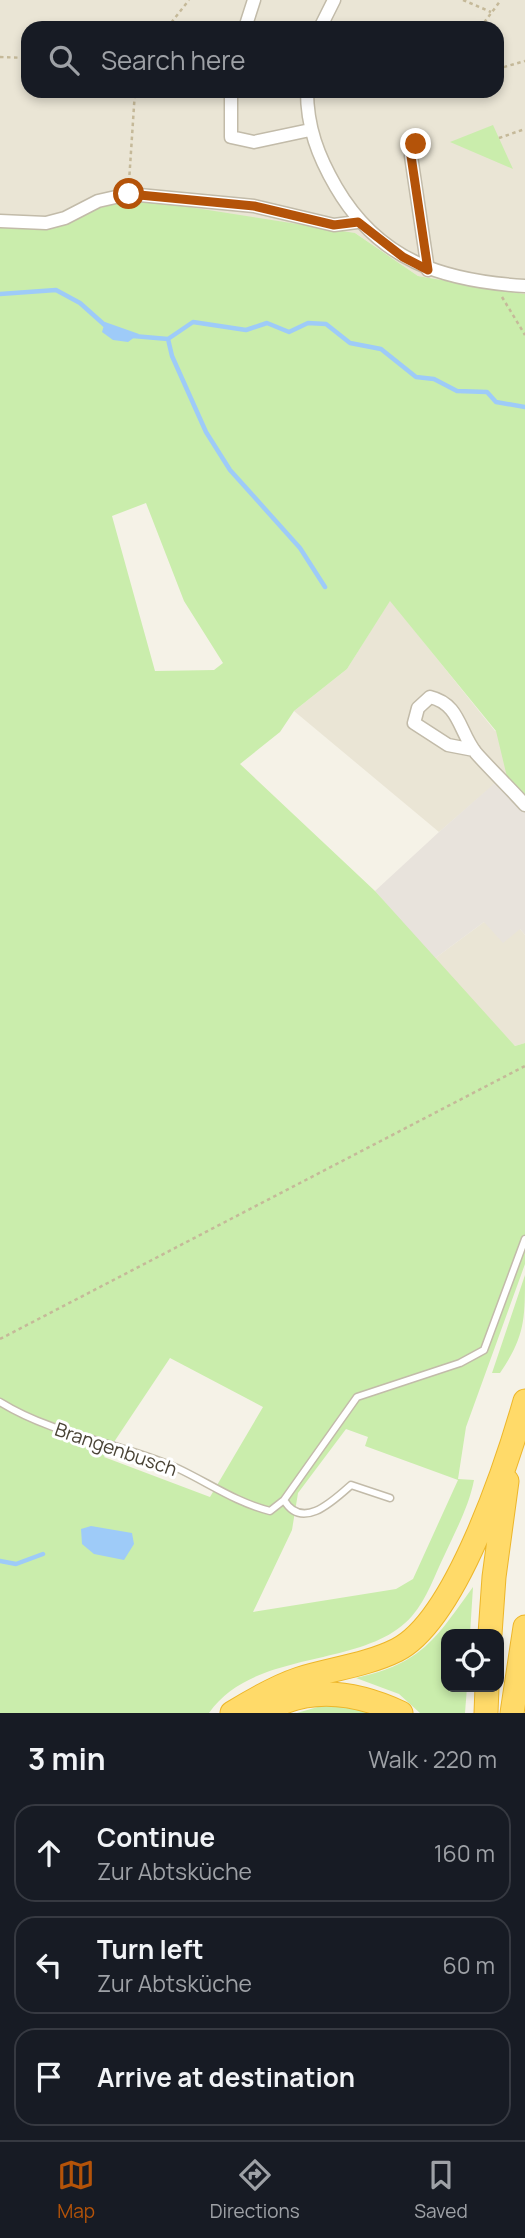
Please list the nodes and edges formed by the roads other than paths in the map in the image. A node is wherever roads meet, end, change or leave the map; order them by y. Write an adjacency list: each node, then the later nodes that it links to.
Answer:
1 (254, 0): 3 (street)
2 (334, 0): 4 (street)
3 (247, 21)
4 (324, 21)
5 (231, 98): 7 (street)
6 (308, 98): 7 (street)
7 (310, 130): 10 (street)
8 (416, 144): 11 (street)
9 (0, 221): 10 (street)
10 (358, 222): 11 (street)
11 (428, 270): 12 (street)
12 (525, 286)
13 (474, 750): 13 (street); 14 (street)
14 (525, 805)
15 (525, 1239): 20 (lane)
16 (525, 1401): 18 (highway)
17 (0, 1402): 20 (lane, Brangenbusch)
18 (512, 1447): 22 (highway); 24 (highway)
19 (390, 1498): 20 (lane)
20 (284, 1500)
21 (525, 1628): 28 (highway)
22 (490, 1629)
23 (488, 1692): 27 (highway)
24 (232, 1713)
25 (263, 1713): 26 (highway)
26 (401, 1713)
27 (486, 1713)
28 (512, 1713)

